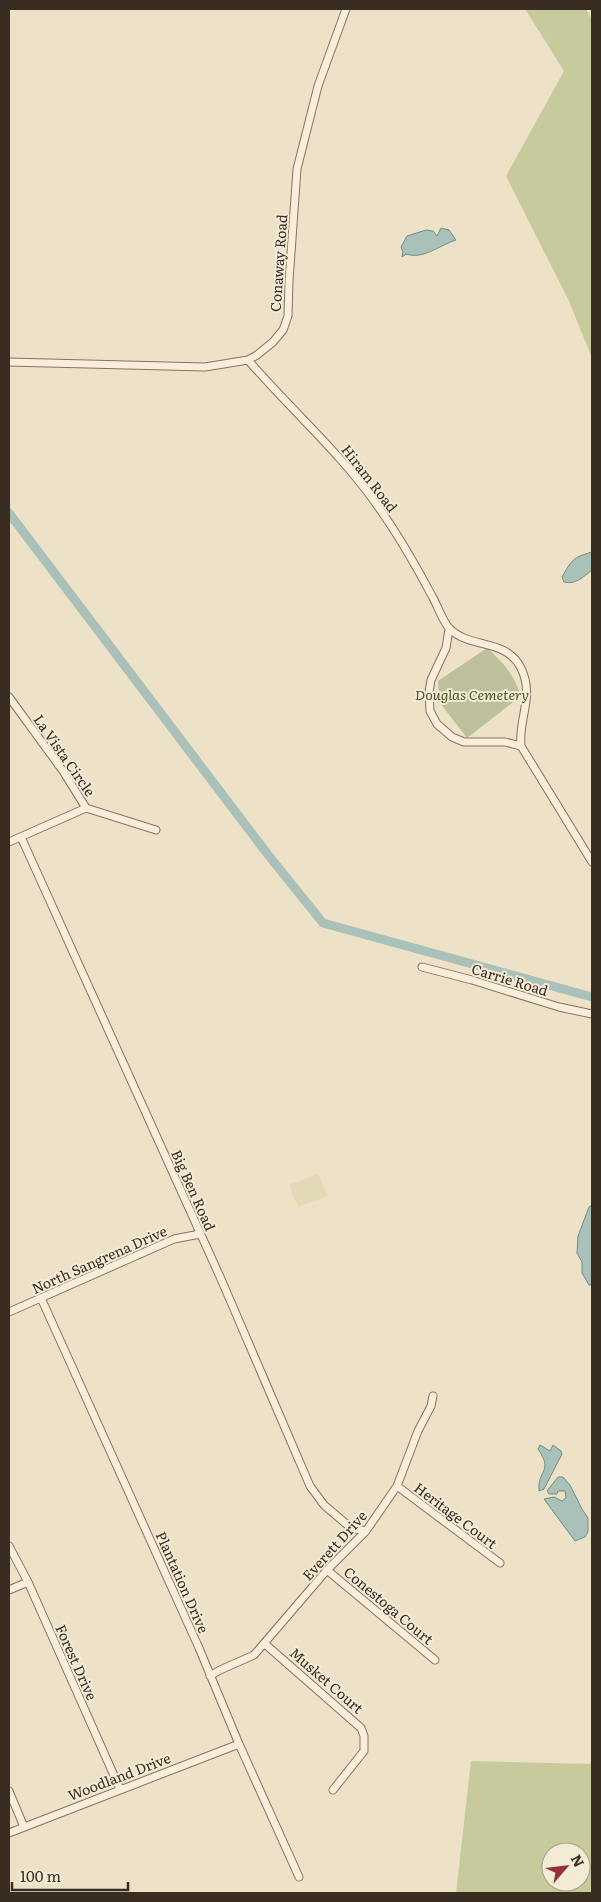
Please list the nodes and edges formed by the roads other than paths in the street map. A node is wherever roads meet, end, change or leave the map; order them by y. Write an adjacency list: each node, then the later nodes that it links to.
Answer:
1 (346, 9): 2 (street, Conaway Road)
2 (248, 360): 3 (street, Conaway Road); 4 (street, Hiram Road)
3 (9, 362)
4 (449, 629): 6 (street); 6 (street)
5 (9, 697): 7 (street, La Vista Circle)
6 (521, 746): 11 (street)
7 (86, 808): 8 (street); 9 (street, La Vista Circle)
8 (156, 830)
9 (21, 837): 10 (street, La Vista Circle); 14 (street, Big Ben Road)
10 (9, 842)
11 (592, 862)
12 (422, 967): 13 (street, Carrie Road)
13 (592, 1014)
14 (200, 1234): 15 (street, North Sangrena Drive); 19 (street, Big Ben Road)
15 (41, 1298): 16 (street, North Sangrena Drive); 27 (street, Plantation Drive)
16 (9, 1312)
17 (433, 1396): 18 (street, Everett Drive)
18 (397, 1486): 19 (street, Everett Drive); 21 (street, Heritage Court)
19 (366, 1531): 22 (street, Everett Drive)
20 (9, 1546): 23 (street, Forest Drive)
21 (500, 1563)
22 (327, 1570): 25 (street, Everett Drive); 26 (street, Conestoga Court)
23 (28, 1582): 24 (street); 29 (street, Forest Drive)
24 (9, 1590)
25 (265, 1644): 27 (street, Everett Drive); 30 (street, Musket Court)
26 (435, 1660)
27 (210, 1676): 28 (street, Plantation Drive)
28 (239, 1744): 29 (street, Woodland Drive); 34 (street, Plantation Drive)
29 (120, 1789): 32 (street, Woodland Drive)
30 (333, 1790)
31 (9, 1791): 32 (street)
32 (24, 1827): 33 (street, Woodland Drive)
33 (9, 1834)
34 (299, 1877)

